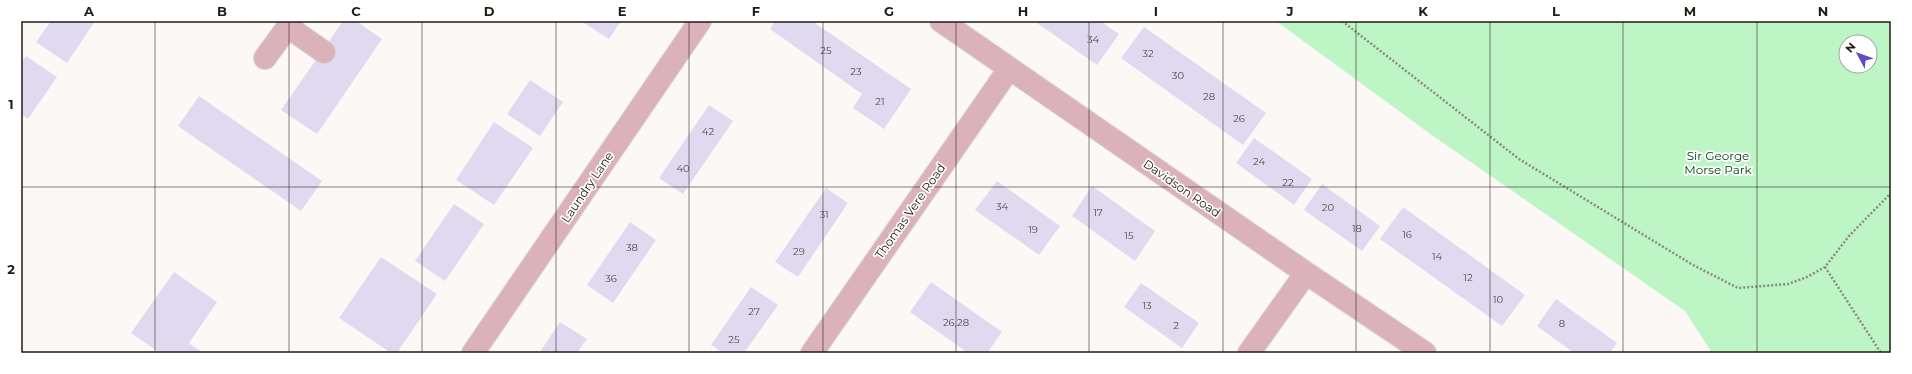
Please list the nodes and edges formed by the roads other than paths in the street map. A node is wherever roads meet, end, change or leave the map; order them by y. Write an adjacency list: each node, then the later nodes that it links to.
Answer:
1 (700, 21): 8 (street, Laundry Lane)
2 (940, 21): 6 (street, Davidson Road)
3 (290, 24): 4 (street); 5 (street)
4 (324, 52)
5 (265, 58)
6 (1009, 68): 7 (street, Davidson Road); 9 (street, Thomas Vere Road)
7 (1306, 273): 10 (street); 11 (street, Davidson Road)
8 (473, 353)
9 (812, 353)
10 (1250, 353)
11 (1425, 353)

